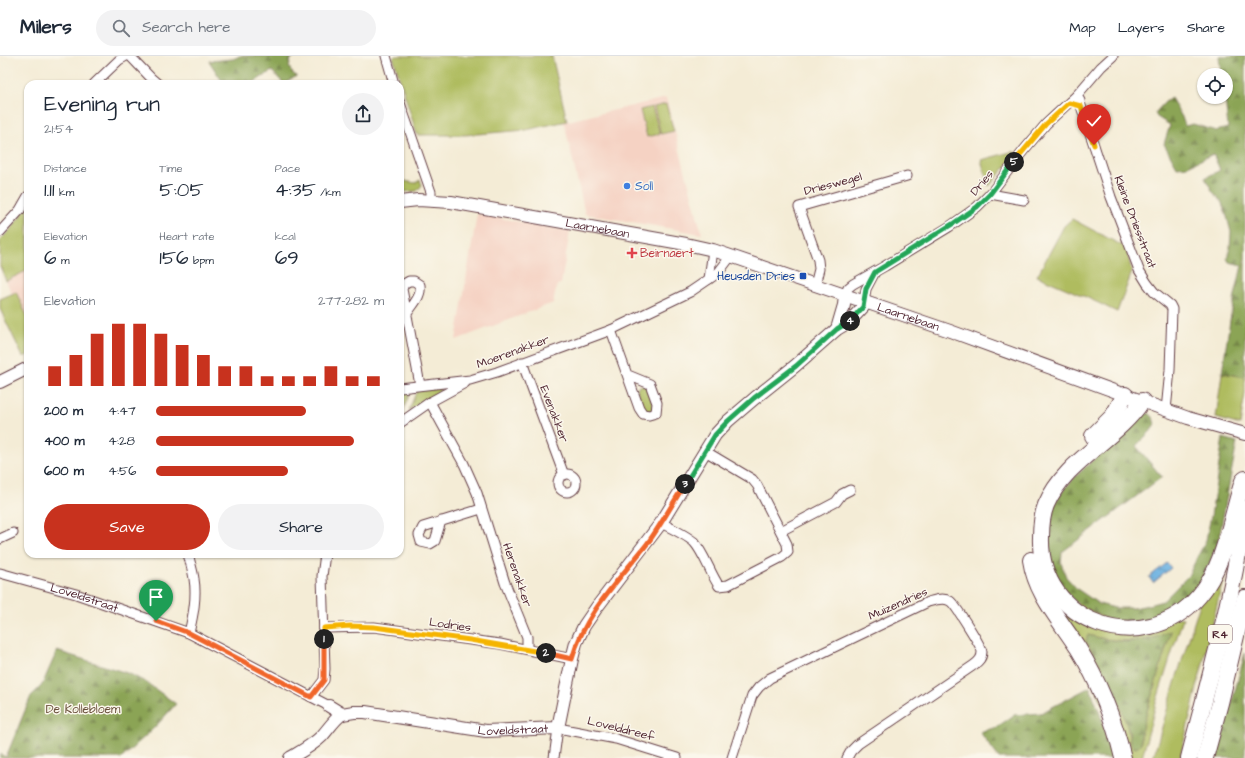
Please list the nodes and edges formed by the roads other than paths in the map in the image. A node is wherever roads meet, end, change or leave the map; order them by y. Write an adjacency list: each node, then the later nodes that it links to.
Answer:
1 (126, 56): 5 (street)
2 (130, 56): 6 (street)
3 (386, 56): 7 (street)
4 (1114, 56): 8 (street, Dries)
5 (98, 80)
6 (154, 80)
7 (393, 80)
8 (1076, 95): 9 (street, Dries); 10 (street, Kleine Driesstraat)
9 (1069, 103): 10 (street); 13 (street, Dries)
10 (1081, 106): 39 (street, Kleine Driesstraat)
11 (404, 116): 15 (street)
12 (907, 176): 23 (street, Drieswegel)
13 (990, 194): 14 (street); 21 (street, Dries)
14 (1024, 200)
15 (431, 201): 16 (street, Laarnebaan); 19 (street, Laarnebaan)
16 (404, 202)
17 (24, 203): 18 (street)
18 (0, 232)
19 (713, 250): 20 (street, Laarnebaan); 22 (street)
20 (731, 256): 22 (street, Moerenakker); 23 (street, Laarnebaan)
21 (875, 272): 24 (street, Dries); 25 (street)
22 (709, 279): 28 (street, Moerenakker)
23 (815, 285): 24 (street, Laarnebaan)
24 (845, 296): 25 (street, Laarnebaan); 27 (street)
25 (864, 302): 27 (street, Loveldstraat); 36 (street, Laarnebaan)
26 (406, 315): 34 (street)
27 (837, 329): 42 (street, Loveldstraat)
28 (611, 330): 29 (street, Moerenakker); 31 (street)
29 (522, 362): 32 (street, Moerenakker); 43 (street, Evenakker)
30 (24, 370): 33 (street)
31 (628, 375)
32 (470, 380): 34 (street, Moerenakker); 38 (street)
33 (0, 382)
34 (420, 385): 35 (street, Moerenakker)
35 (404, 387)
36 (1125, 395): 37 (street, Laarnebaan); 70 (highway)
37 (1142, 401): 39 (street, Laarnebaan); 44 (highway)
38 (430, 402): 40 (street); 46 (street, Herenakker)
39 (1166, 410): 41 (street, Laarnebaan)
40 (404, 420)
41 (1245, 434)
42 (705, 451): 49 (street, Loveldstraat); 50 (street)
43 (564, 475)
44 (1245, 479)
45 (850, 490): 50 (street)
46 (481, 509): 48 (street); 59 (street, Herenakker)
47 (1245, 509): 71 (highway, R4)
48 (441, 521)
49 (661, 523): 50 (street); 60 (street, Loveldstraat)
50 (781, 531)
51 (12, 533): 52 (street)
52 (0, 539)
53 (189, 558): 58 (street)
54 (324, 558): 57 (street)
55 (0, 573): 58 (street, Loveldstraat)
56 (1245, 598): 72 (highway, R4)
57 (324, 628): 59 (street, Lodries); 61 (street)
58 (189, 633): 61 (street, Loveldstraat)
59 (527, 649): 60 (street, Lodries)
60 (572, 659): 64 (street, Loveldstraat)
61 (311, 697): 62 (street, Loveldstraat)
62 (329, 706): 63 (street, Loveldstraat)
63 (342, 714): 64 (street, Loveldstraat); 65 (street)
64 (558, 728): 66 (street); 67 (street, Lovelddreef)
65 (290, 758)
66 (554, 758)
67 (677, 758)
68 (732, 758): 69 (street, Muizendries)
69 (847, 758)
70 (1123, 758)
71 (1189, 758)
72 (1205, 758)

